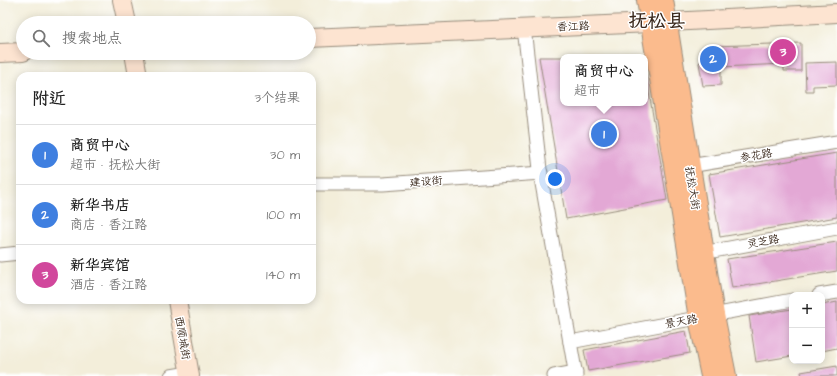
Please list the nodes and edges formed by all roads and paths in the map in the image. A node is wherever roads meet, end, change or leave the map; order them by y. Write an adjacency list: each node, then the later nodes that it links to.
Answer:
1 (122, 0): 5 (main road)
2 (647, 0): 6 (main road, 抚松大街)
3 (663, 0): 6 (main road, 抚松大街)
4 (837, 12): 6 (main road, 香江路)
5 (125, 16)
6 (659, 22): 7 (main road, 香江路); 14 (main road, 抚松大街)
7 (524, 28): 8 (main road, 香江路); 15 (street)
8 (316, 38)
9 (16, 52): 10 (main road)
10 (0, 53)
11 (135, 60): 12 (main road)
12 (137, 72)
13 (837, 142): 14 (street, 参花路)
14 (682, 167): 19 (main road, 抚松大街)
15 (540, 173): 16 (street, 建设街); 26 (street)
16 (316, 184)
17 (837, 228): 19 (street, 灵芝路)
18 (16, 253): 20 (street)
19 (697, 254): 25 (main road, 抚松大街)
20 (0, 255)
21 (837, 292): 22 (street)
22 (825, 294)
23 (789, 301): 25 (street, 景天路)
24 (178, 304): 28 (main road, 西顺城街)
25 (707, 316): 26 (street, 景天路); 31 (main road, 抚松大街); 32 (main road, 抚松大街)
26 (570, 342): 27 (street)
27 (576, 374): 30 (street)
28 (190, 375): 29 (street)
29 (171, 376)
30 (554, 376)
31 (711, 376)
32 (726, 376)

